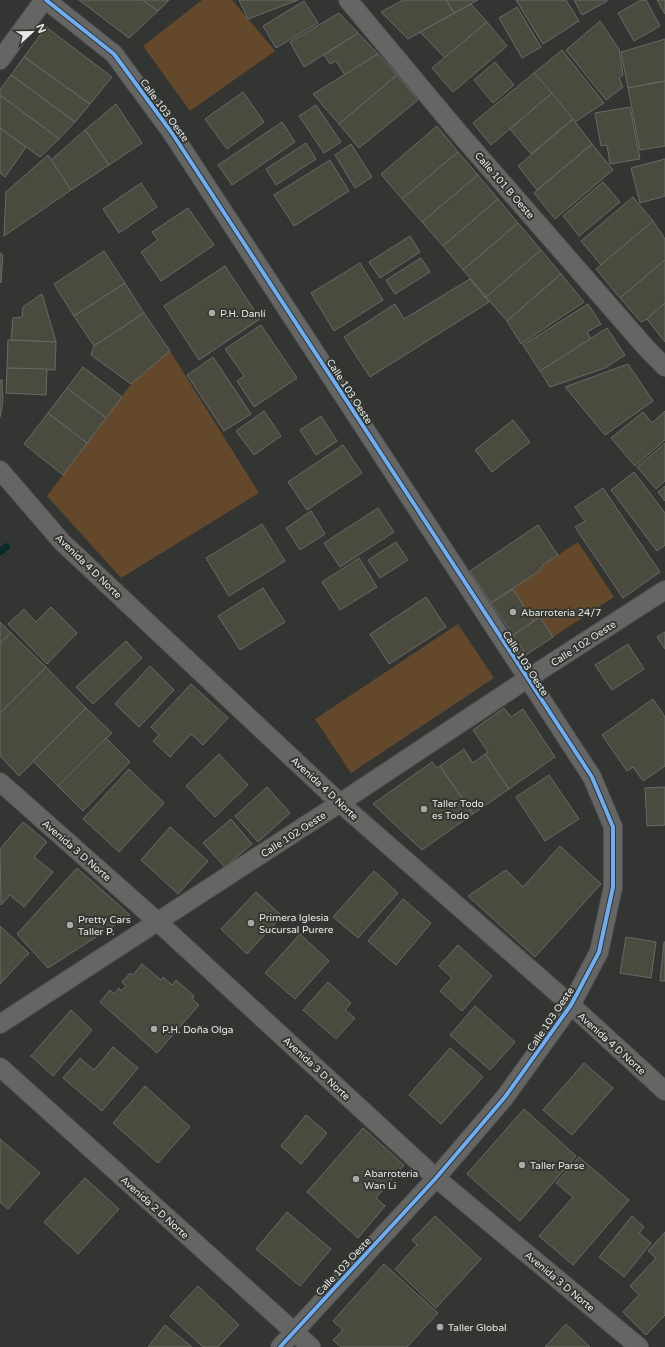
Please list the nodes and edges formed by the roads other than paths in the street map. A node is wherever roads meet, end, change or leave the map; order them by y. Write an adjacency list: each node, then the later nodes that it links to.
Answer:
1 (45, 0): 3 (street); 7 (street, Calle 103 Oeste)
2 (348, 0): 4 (street, Calle 101 B Oeste)
3 (0, 60)
4 (665, 367)
5 (0, 470): 9 (street, Avenida 4 D Norte)
6 (665, 590): 7 (street, Calle 102 Oeste)
7 (527, 679): 9 (street, Calle 102 Oeste); 11 (street, Calle 103 Oeste)
8 (0, 782): 10 (street, Avenida 3 D Norte)
9 (340, 803): 10 (street, Calle 102 Oeste); 11 (street, Avenida 4 D Norte)
10 (158, 922): 12 (street, Calle 102 Oeste); 15 (street, Avenida 3 D Norte)
11 (571, 1005): 14 (street, Avenida 4 D Norte); 15 (street, Calle 103 Oeste)
12 (0, 1024)
13 (0, 1067): 16 (street, Avenida 2 D Norte)
14 (665, 1091)
15 (436, 1178): 16 (street, Calle 103 Oeste); 19 (street, Avenida 3 D Norte)
16 (294, 1332): 17 (street, Calle 103 Oeste); 18 (street, Avenida 2 D Norte)
17 (280, 1347)
18 (311, 1347)
19 (639, 1347)

